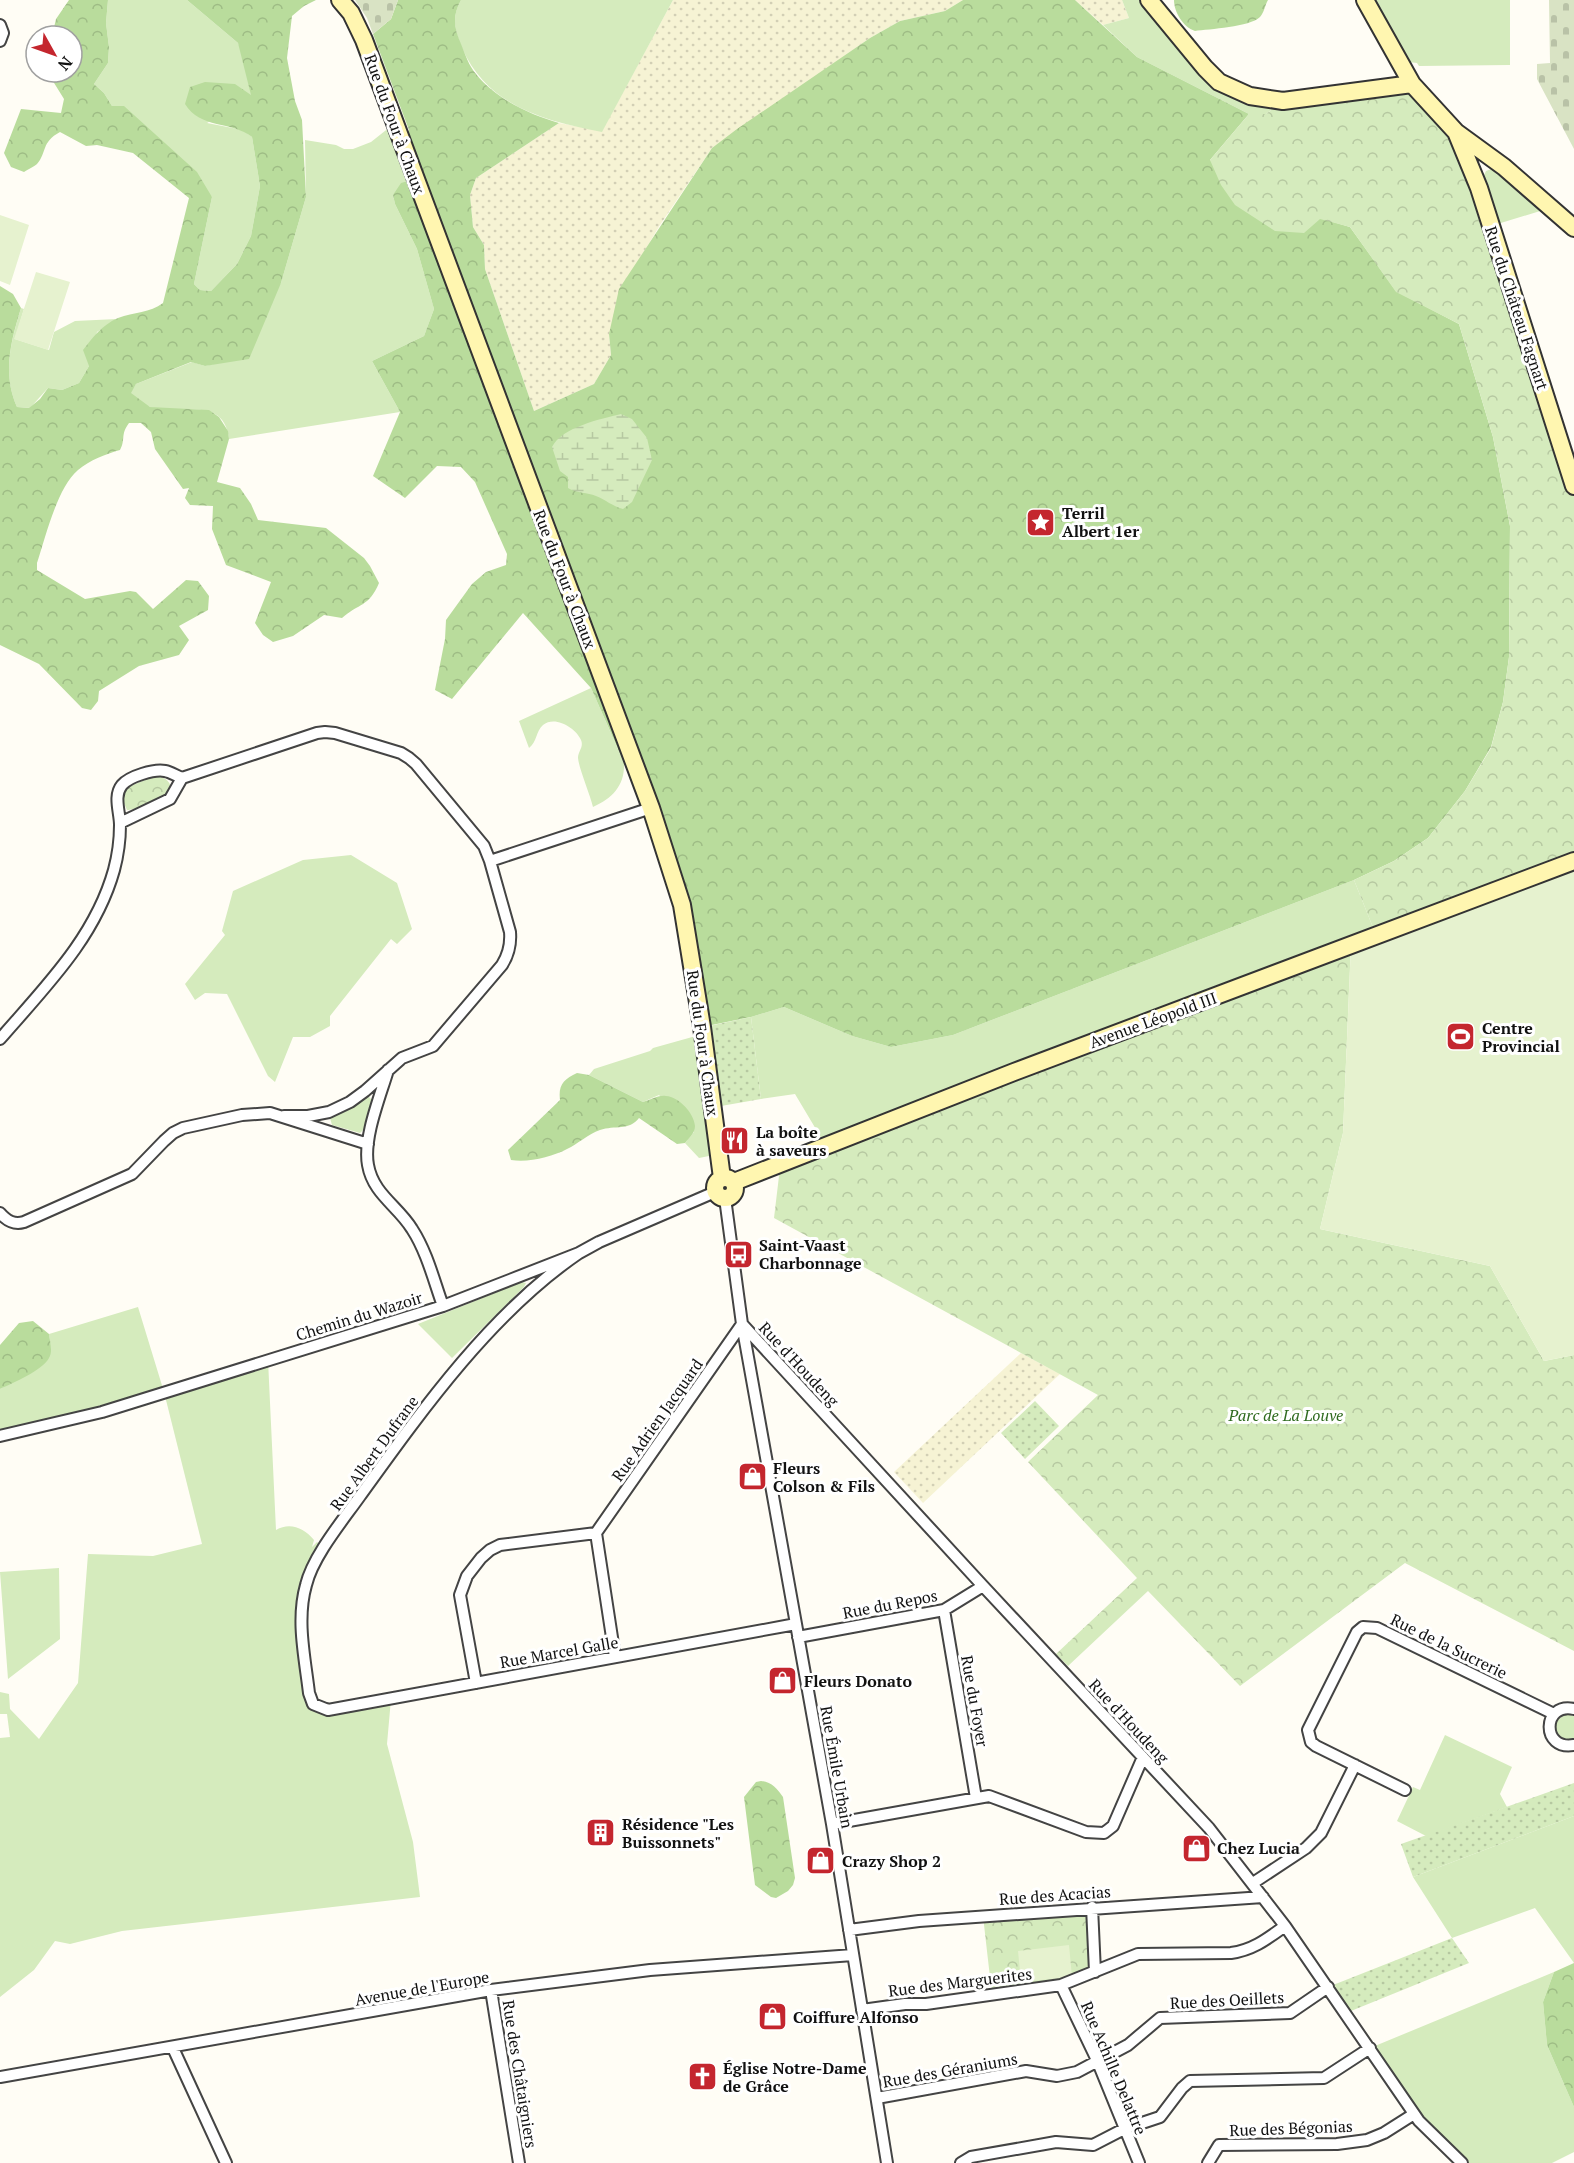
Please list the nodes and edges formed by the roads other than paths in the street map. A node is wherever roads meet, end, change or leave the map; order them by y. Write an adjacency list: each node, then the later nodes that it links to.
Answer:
1 (340, 0): 11 (street, Rue du Four à Chaux)
2 (1149, 0): 6 (street)
3 (1365, 0): 6 (street)
4 (0, 25): 5 (street)
5 (0, 41)
6 (1412, 84): 7 (street)
7 (1456, 132): 8 (street); 9 (street, Rue du Château Fagnart)
8 (1574, 228)
9 (1574, 486)
10 (182, 778): 12 (street); 12 (street); 13 (street)
11 (651, 808): 13 (street); 19 (street, Rue du Four à Chaux)
12 (120, 823): 15 (street)
13 (490, 861): 16 (street)
14 (1574, 861): 19 (street, Avenue Léopold III)
15 (0, 1039)
16 (388, 1070): 17 (street); 18 (street)
17 (284, 1116): 18 (street); 20 (street)
18 (368, 1143): 22 (street)
19 (724, 1188): 21 (street, Chemin du Wazoir); 23 (street, Rue Émile Urbain)
20 (0, 1213)
21 (579, 1253): 22 (street, Chemin du Wazoir); 33 (street, Rue Albert Dufrane)
22 (444, 1306): 24 (street, Chemin du Wazoir)
23 (742, 1324): 25 (street, Rue Adrien Jacquard); 26 (street, Rue d'Houdeng); 28 (street, Rue Émile Urbain)
24 (0, 1436)
25 (596, 1533): 30 (street); 31 (street)
26 (983, 1586): 27 (street, Rue du Repos); 36 (street, Rue d'Houdeng)
27 (944, 1610): 29 (street, Rue du Repos); 39 (street, Rue du Foyer)
28 (796, 1624): 29 (street, Rue Émile Urbain); 30 (street, Rue Marcel Galle)
29 (798, 1637): 40 (street, Rue Émile Urbain)
30 (615, 1657): 31 (street, Rue Marcel Galle)
31 (476, 1683): 33 (street, Rue Marcel Galle)
32 (1574, 1709): 34 (street)
33 (328, 1710)
34 (1554, 1714): 35 (street); 37 (street, Rue de la Sucrerie)
35 (1574, 1745)
36 (1143, 1757): 39 (street); 41 (street, Rue d'Houdeng)
37 (1355, 1765): 38 (street, Rue de la Sucrerie); 41 (street)
38 (1405, 1790)
39 (976, 1798): 40 (street)
40 (832, 1824): 45 (street, Rue Émile Urbain)
41 (1253, 1883): 42 (street, Rue d'Houdeng)
42 (1263, 1897): 43 (street, Rue des Acacias); 44 (street, Rue d'Houdeng)
43 (1092, 1907): 45 (street, Rue des Acacias); 47 (street)
44 (1285, 1926): 47 (street, Rue des Marguerites); 49 (street, Rue d'Houdeng)
45 (849, 1930): 46 (street, Rue Émile Urbain)
46 (852, 1955): 50 (street, Avenue de l'Europe); 51 (street, Rue Émile Urbain)
47 (1095, 1972): 48 (street, Rue des Marguerites)
48 (1061, 1985): 51 (street, Rue des Marguerites); 54 (street, Rue Achille Delattre)
49 (1328, 1987): 53 (street, Rue d'Houdeng); 54 (street, Rue des Oeillets)
50 (491, 1990): 52 (street, Avenue de l'Europe); 60 (street, Rue des Châtaigniers)
51 (862, 2010): 56 (street, Rue Émile Urbain)
52 (173, 2048): 55 (street, Avenue de l'Europe); 59 (street)
53 (1370, 2048): 57 (street, Rue d'Houdeng); 58 (street)
54 (1097, 2060): 56 (street, Rue des Géraniums); 58 (street, Rue Achille Delattre)
55 (0, 2077)
56 (877, 2098): 61 (street, Rue Émile Urbain)
57 (1414, 2114): 64 (street, Rue des Bégonias); 65 (street, Rue d'Houdeng)
58 (1124, 2130): 62 (street); 63 (street, Rue Achille Delattre)
59 (226, 2163)
60 (519, 2163)
61 (887, 2163)
62 (961, 2163)
63 (1139, 2163)
64 (1208, 2163)
65 (1462, 2163)

